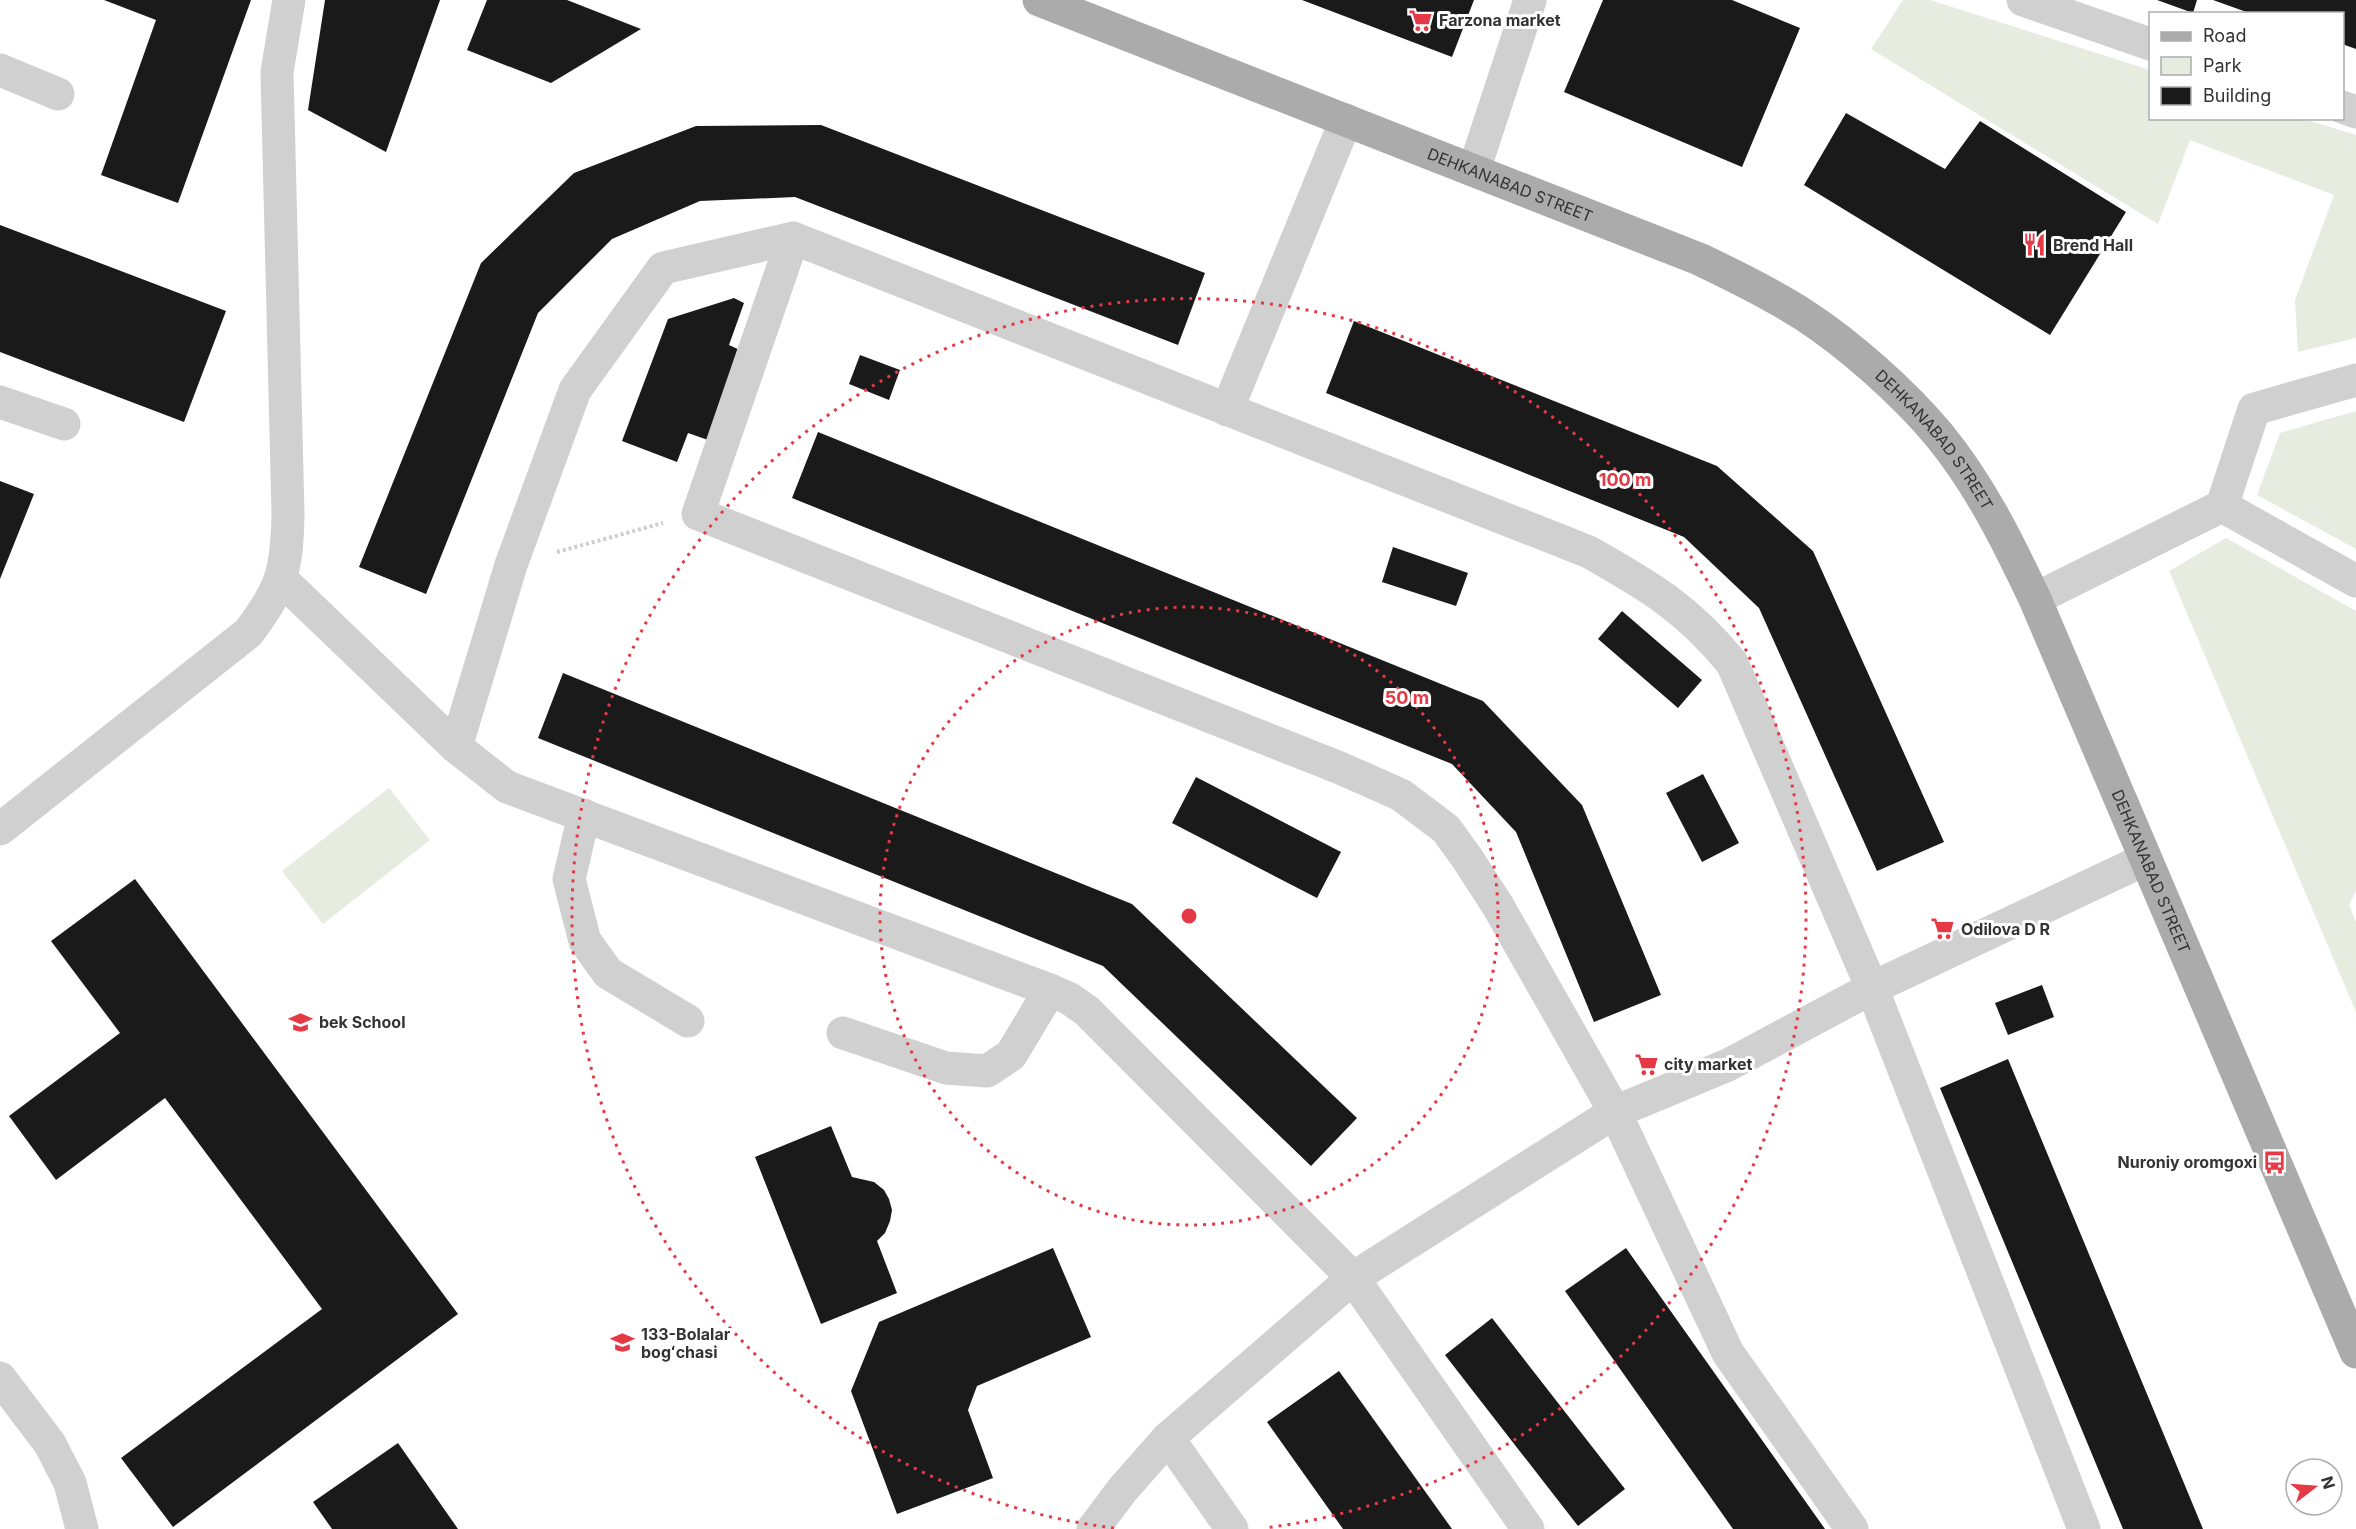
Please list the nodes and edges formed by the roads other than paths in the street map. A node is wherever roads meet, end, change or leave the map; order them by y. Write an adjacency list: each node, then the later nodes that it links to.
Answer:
1 (288, 0): 16 (street)
2 (1039, 0): 8 (main road, DEHKАNABAD STREET)
3 (1530, 0): 9 (street)
4 (2023, 0): 5 (street)
5 (2149, 43)
6 (0, 70): 7 (street)
7 (58, 94)
8 (1346, 120): 9 (main road, DEHKАNABAD STREET); 13 (street)
9 (1474, 170): 18 (main road, DEHKАNABAD STREET)
10 (794, 238): 13 (street); 19 (street); 27 (street)
11 (2356, 380): 15 (street)
12 (0, 402): 14 (street)
13 (1227, 411): 23 (street)
14 (64, 424)
15 (2222, 506): 17 (street); 18 (street)
16 (281, 579): 19 (street); 21 (street)
17 (2356, 581)
18 (2036, 599): 22 (main road, DEHKАNABAD STREET)
19 (456, 747): 20 (street)
20 (584, 815): 24 (street); 25 (street)
21 (0, 829)
22 (2146, 859): 23 (street); 29 (main road, DEHKАNABAD STREET)
23 (1872, 988): 27 (street); 37 (street)
24 (1050, 990): 26 (street); 28 (street)
25 (688, 1021)
26 (843, 1033)
27 (1615, 1112): 28 (street); 36 (street)
28 (1353, 1278): 31 (street); 35 (street)
29 (2356, 1353)
30 (0, 1378): 32 (street)
31 (1168, 1438): 33 (street); 34 (street)
32 (82, 1529)
33 (1093, 1529)
34 (1232, 1529)
35 (1528, 1529)
36 (1852, 1529)
37 (2084, 1529)

